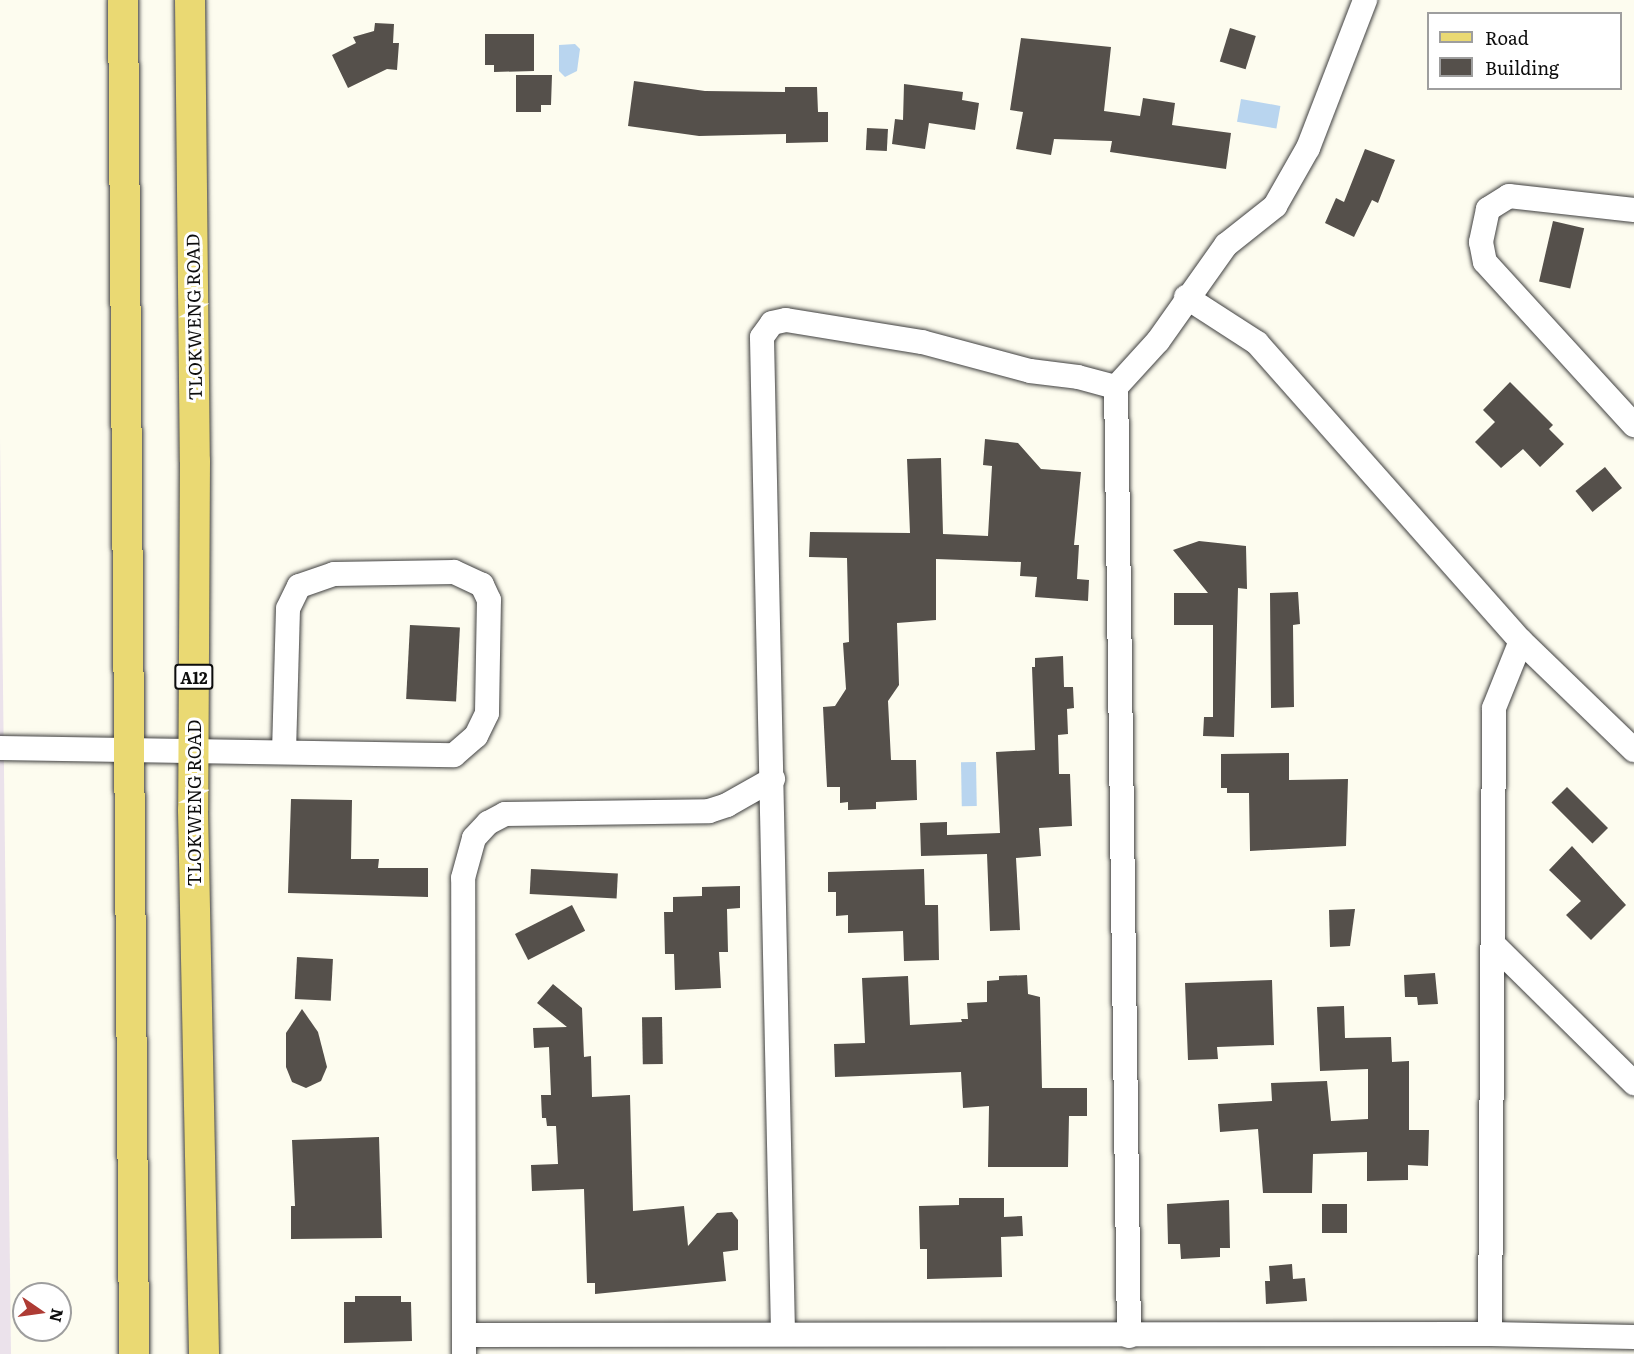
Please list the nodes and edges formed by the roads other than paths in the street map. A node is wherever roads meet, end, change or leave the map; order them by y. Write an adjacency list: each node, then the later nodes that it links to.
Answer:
1 (123, 0): 10 (main road)
2 (190, 0): 11 (main road, TLOKWENG ROAD / A12)
3 (1365, 0): 5 (street)
4 (1634, 210): 7 (street)
5 (1186, 297): 6 (street); 8 (street)
6 (1116, 387): 14 (street); 20 (street)
7 (1634, 425)
8 (1521, 641): 12 (street); 15 (street)
9 (0, 748): 10 (street)
10 (128, 748): 11 (street); 24 (main road)
11 (194, 749): 13 (street); 17 (main road, TLOKWENG ROAD / A12)
12 (1634, 750)
13 (284, 751): 13 (street)
14 (773, 779): 18 (street); 22 (street)
15 (1494, 945): 16 (street); 19 (street)
16 (1634, 1083)
17 (203, 1280): 25 (main road, TLOKWENG ROAD / A12); 26 (street)
18 (783, 1333): 20 (street); 22 (street)
19 (1490, 1334): 21 (street); 23 (street)
20 (1129, 1336): 23 (street)
21 (1634, 1337)
22 (464, 1345)
23 (1191, 1345)
24 (134, 1354)
25 (204, 1354)
26 (213, 1354)

